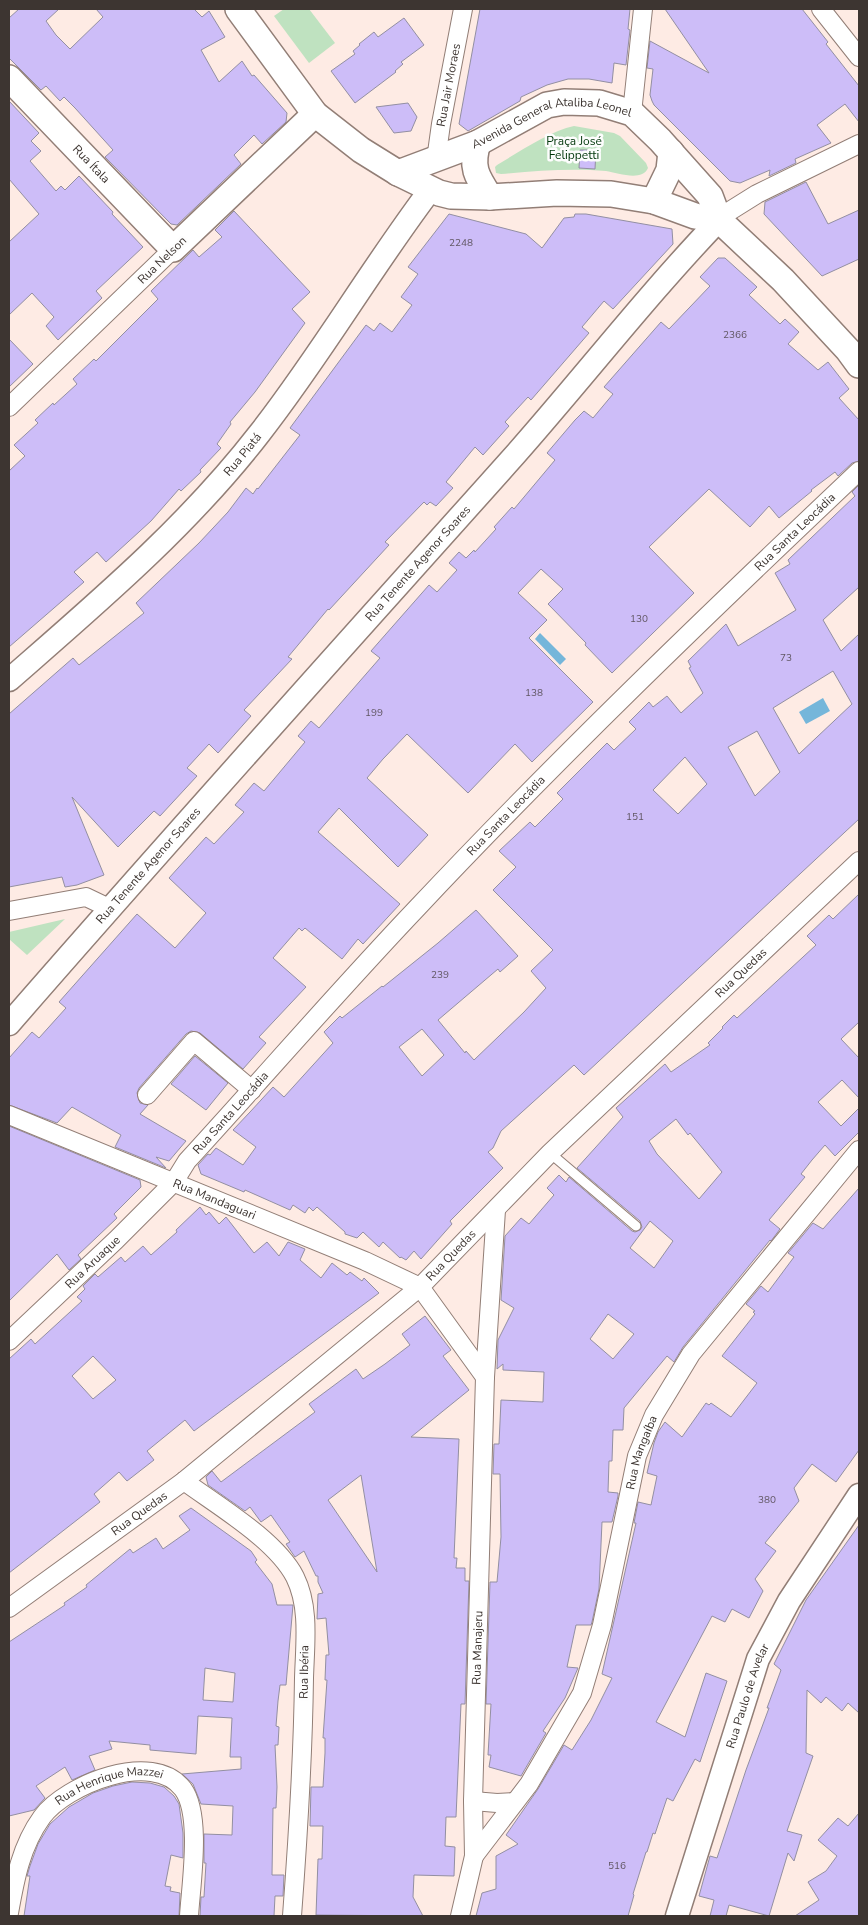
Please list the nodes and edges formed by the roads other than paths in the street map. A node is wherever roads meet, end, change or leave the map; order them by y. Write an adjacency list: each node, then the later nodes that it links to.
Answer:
1 (238, 9): 8 (main road)
2 (463, 9): 12 (street, Rua Jair Moraes)
3 (643, 9): 7 (street)
4 (821, 9): 5 (street)
5 (859, 58)
6 (9, 80): 18 (main road, Rua Ítala)
7 (632, 113): 9 (main road, Avenida General Ataliba Leonel); 11 (main road, Avenida General Ataliba Leonel)
8 (315, 114): 13 (main road); 18 (main road, Rua Nelson)
9 (478, 143): 12 (main road, Avenida General Ataliba Leonel); 15 (main road)
10 (859, 144): 17 (street, Rua Tenente Agenor Soares)
11 (671, 152): 16 (main road); 17 (main road, Avenida General Ataliba Leonel)
12 (436, 160): 13 (main road, Avenida General Ataliba Leonel)
13 (398, 173): 14 (main road)
14 (431, 188): 15 (main road); 22 (street, Rua Piatá)
15 (490, 197): 16 (main road)
16 (654, 201): 17 (main road)
17 (719, 220): 19 (main road, Avenida General Ataliba Leonel); 24 (street, Rua Tenente Agenor Soares)
18 (173, 249): 20 (street, Rua Nelson)
19 (859, 365)
20 (9, 407)
21 (859, 471): 27 (street, Rua Santa Leocádia)
22 (9, 680)
23 (857, 869): 31 (street, Rua Quedas)
24 (109, 908): 25 (street); 26 (street, Rua Tenente Agenor Soares)
25 (9, 911)
26 (9, 1024)
27 (252, 1090): 28 (street); 32 (street, Rua Santa Leocádia)
28 (147, 1095)
29 (9, 1115): 32 (street, Rua Mandaguari)
30 (859, 1150): 42 (street, Rua Mangaíba)
31 (550, 1153): 33 (street, Rua Quedas); 34 (lane)
32 (174, 1182): 35 (street, Rua Mandaguari); 36 (street, Rua Aruaque)
33 (496, 1210): 35 (street, Rua Quedas); 37 (street, Rua Manajeru)
34 (636, 1226)
35 (420, 1287): 37 (street); 38 (street, Rua Quedas)
36 (9, 1341)
37 (485, 1377): 41 (street, Rua Manajeru)
38 (184, 1481): 40 (street, Rua Quedas); 46 (street, Rua Ibéria)
39 (859, 1495): 48 (street, Rua Paulo de Avelar)
40 (9, 1608)
41 (473, 1801): 42 (street); 43 (street, Rua Manajeru)
42 (515, 1802): 43 (street, Rua Mangaíba)
43 (474, 1856): 47 (street, Rua Manajeru)
44 (9, 1913): 45 (street, Rua Henrique Mazzei)
45 (189, 1916)
46 (292, 1916)
47 (460, 1916)
48 (677, 1916)

